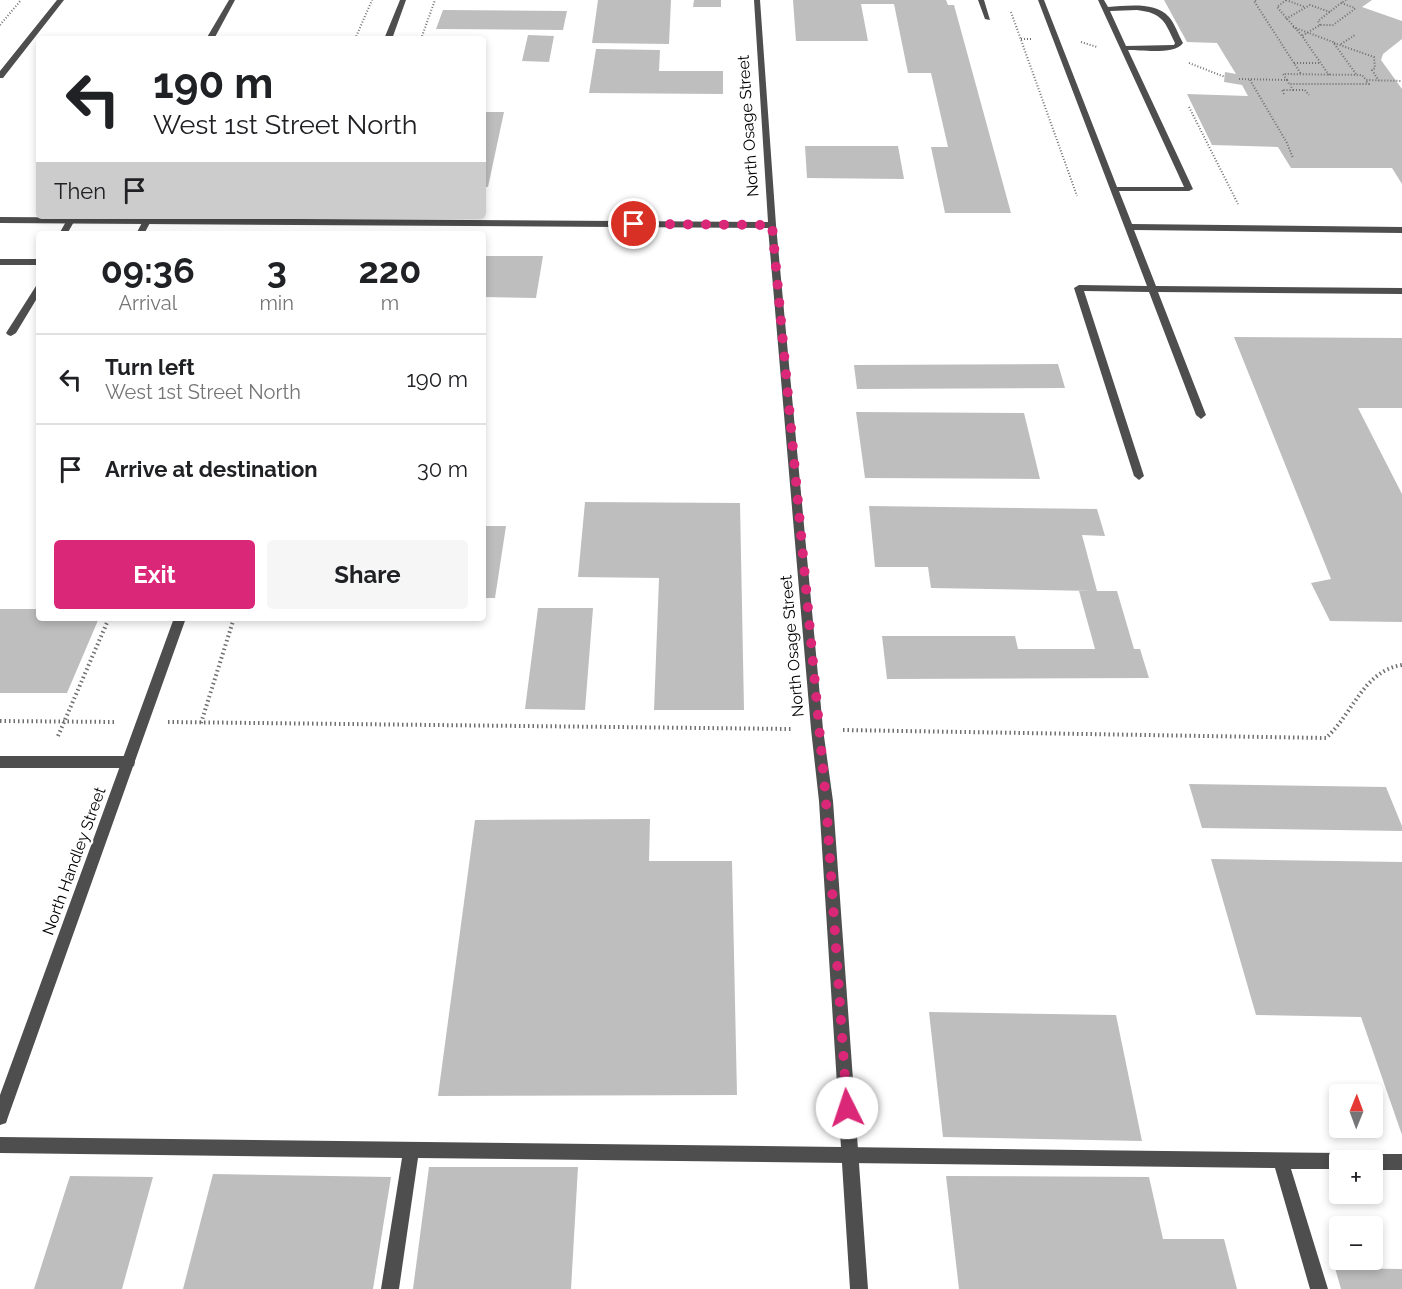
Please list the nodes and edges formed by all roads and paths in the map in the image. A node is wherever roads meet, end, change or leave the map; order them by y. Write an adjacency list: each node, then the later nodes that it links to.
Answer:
1 (21, 0): 22 (path)
2 (61, 0): 43 (street)
3 (232, 0): 27 (street)
4 (372, 0): 28 (path)
5 (402, 0): 29 (street)
6 (435, 0): 30 (path)
7 (757, 0): 65 (street, North Osage Street)
8 (981, 0): 20 (street)
9 (1041, 0): 57 (street)
10 (1101, 0): 17 (street)
11 (1256, 0): 35 (path)
12 (1286, 0): 16 (path); 21 (path)
13 (1316, 0): 16 (path)
14 (1346, 0): 15 (path)
15 (1341, 3): 19 (path); 23 (path)
16 (1308, 6): 19 (path); 21 (path)
17 (1105, 9): 34 (street); 34 (street)
18 (1010, 10): 58 (path)
19 (1330, 12): 23 (path)
20 (987, 19)
21 (1286, 19): 24 (path)
22 (0, 25)
23 (1320, 25): 25 (path)
24 (1293, 27): 25 (path); 31 (path)
25 (1308, 33): 31 (path); 32 (path)
26 (1355, 35): 33 (path)
27 (212, 36)
28 (356, 36)
29 (389, 36)
30 (422, 36)
31 (1302, 36): 36 (path)
32 (1333, 42): 33 (path); 42 (path)
33 (1340, 45): 49 (path)
34 (1124, 48): 57 (street)
35 (1294, 63): 36 (path); 40 (path)
36 (1322, 63): 41 (path)
37 (1281, 69): 39 (path)
38 (1256, 74): 46 (path)
39 (1283, 74): 40 (path); 47 (path)
40 (1301, 74): 41 (path)
41 (1329, 75): 42 (path)
42 (1356, 75): 48 (path)
43 (0, 76)
44 (1239, 79): 45 (path)
45 (1250, 79): 46 (path); 56 (path)
46 (1259, 79): 47 (path)
47 (1287, 80): 51 (path)
48 (1366, 80): 49 (path); 51 (path)
49 (1380, 81): 50 (path)
50 (1402, 81)
51 (1289, 84): 52 (path)
52 (1293, 90): 53 (path); 54 (path)
53 (1284, 94)
54 (1309, 95)
55 (1189, 107): 59 (path)
56 (1293, 158)
57 (1114, 189): 66 (street)
58 (1077, 196)
59 (1248, 204)
60 (90, 219): 64 (street)
61 (150, 219): 62 (street)
62 (321, 219): 65 (street)
63 (0, 220): 64 (street)
64 (71, 220): 68 (street)
65 (772, 225): 85 (street, North Osage Street)
66 (1129, 227): 67 (street); 71 (street)
67 (1402, 230)
68 (65, 231)
69 (36, 261): 70 (street)
70 (0, 262)
71 (1152, 289): 72 (street); 75 (street); 76 (street)
72 (1402, 291)
73 (36, 293): 74 (street)
74 (11, 333)
75 (1201, 415)
76 (1139, 476)
77 (108, 621): 82 (path)
78 (179, 621): 83 (street, North Handley Street)
79 (233, 621): 84 (path)
80 (1402, 665): 85 (path)
81 (0, 721): 82 (path)
82 (65, 721): 83 (path); 87 (path)
83 (143, 722): 84 (path); 88 (street, North Handley Street)
84 (201, 723): 85 (path)
85 (817, 729): 92 (street, North Osage Street)
86 (0, 762): 87 (street)
87 (48, 762): 88 (street)
88 (129, 762): 89 (street, North Handley Street)
89 (0, 1117)
90 (0, 1145): 91 (street)
91 (411, 1150): 92 (street); 97 (street)
92 (850, 1155): 93 (street); 98 (street, North Osage Street)
93 (1281, 1161): 94 (street); 99 (street)
94 (1329, 1161)
95 (1383, 1162): 96 (street)
96 (1402, 1162)
97 (390, 1289)
98 (860, 1289)
99 (1319, 1289)

